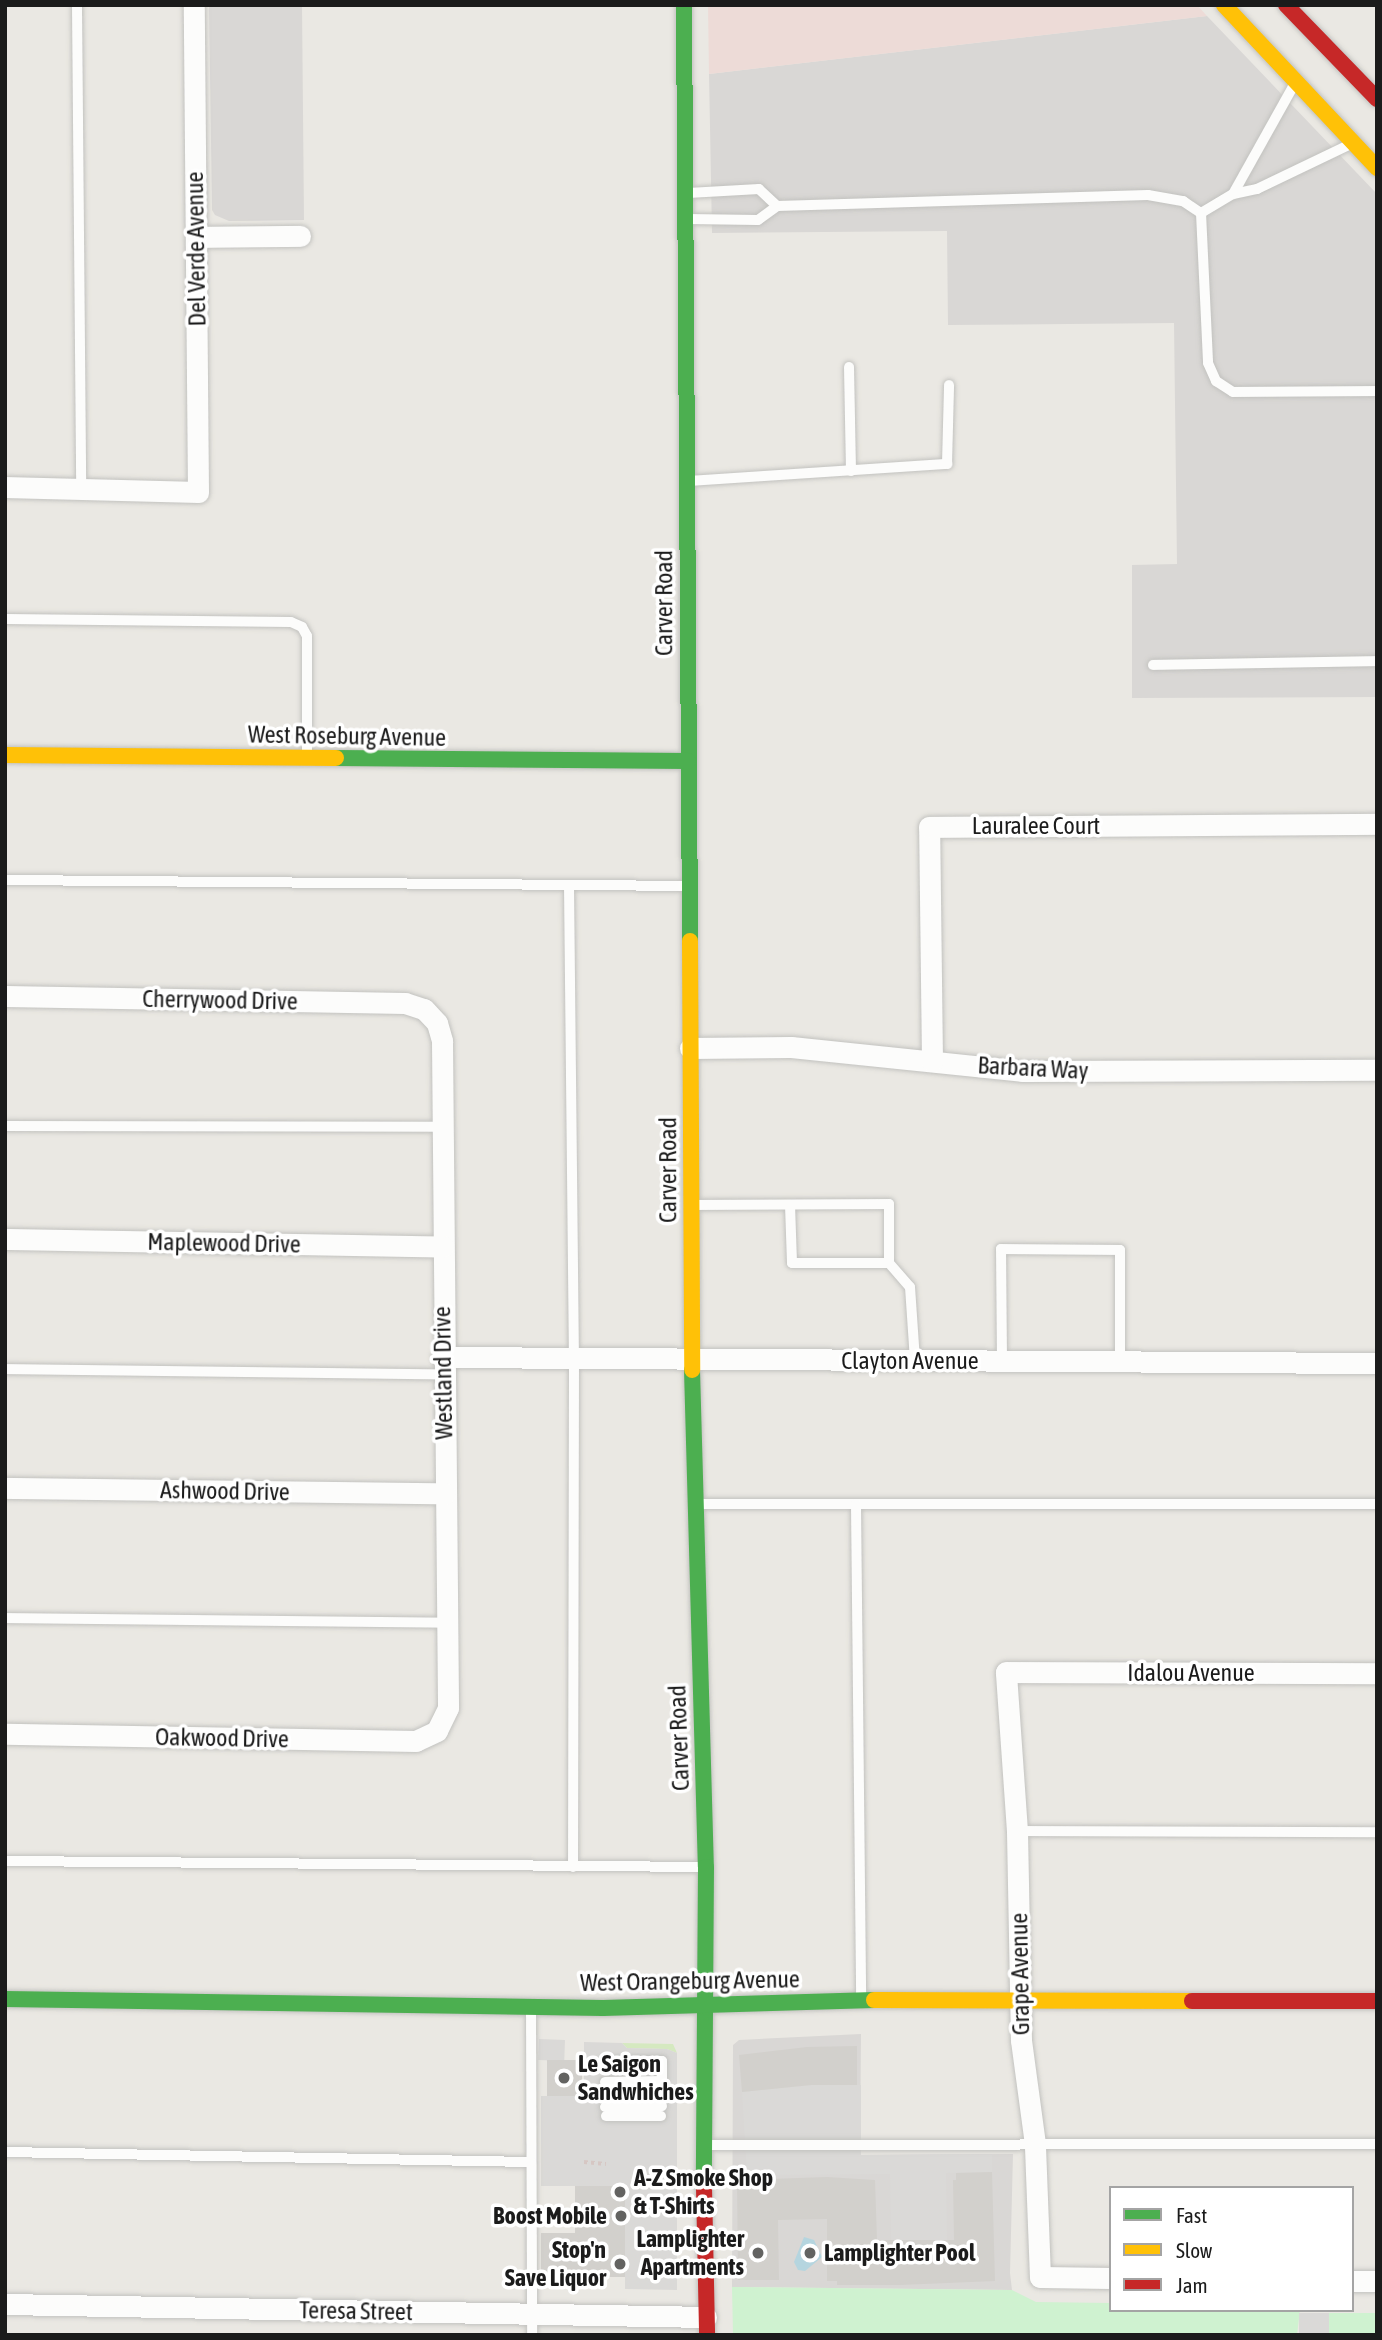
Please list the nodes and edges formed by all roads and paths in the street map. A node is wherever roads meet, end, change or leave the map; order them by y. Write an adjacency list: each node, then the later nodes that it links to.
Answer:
1 (77, 5): 23 (lane)
2 (194, 5): 16 (street, Del Verde Avenue)
3 (684, 5): 10 (street, Carver Road)
4 (1224, 5): 6 (street)
5 (1286, 5): 7 (street)
6 (1296, 82): 7 (street); 8 (street); 11 (lane)
7 (1377, 100)
8 (1353, 143): 9 (street); 11 (lane)
9 (1377, 168)
10 (685, 193): 12 (lane); 14 (street, Carver Road)
11 (1233, 194): 13 (lane)
12 (777, 206): 13 (lane); 14 (lane)
13 (1201, 213): 19 (lane)
14 (685, 219): 21 (street, Carver Road)
15 (300, 236): 16 (street)
16 (196, 237): 23 (street, Del Verde Avenue)
17 (849, 368): 20 (lane)
18 (949, 384): 20 (lane)
19 (1377, 391)
20 (851, 471): 21 (lane)
21 (686, 481): 29 (street, Carver Road)
22 (5, 487): 23 (street)
23 (81, 488)
24 (5, 619): 28 (lane)
25 (1377, 661): 26 (lane)
26 (1153, 665)
27 (5, 755): 28 (street, West Roseburg Avenue)
28 (307, 759): 29 (street, West Roseburg Avenue)
29 (688, 761): 33 (street, Carver Road)
30 (1377, 824): 37 (street, Lauralee Court)
31 (5, 880): 32 (lane)
32 (569, 885): 33 (lane); 46 (lane)
33 (689, 886): 36 (street, Carver Road)
34 (5, 996): 35 (street, Cherrywood Drive)
35 (430, 1015): 40 (street, Westland Drive)
36 (690, 1048): 37 (street, Barbara Way); 41 (street, Carver Road)
37 (932, 1061): 38 (street, Barbara Way)
38 (1377, 1070)
39 (5, 1126): 40 (lane)
40 (442, 1127): 44 (street, Westland Drive)
41 (691, 1205): 42 (lane); 47 (street, Carver Road)
42 (790, 1205): 45 (lane); 45 (lane)
43 (5, 1239): 44 (street, Maplewood Drive)
44 (443, 1247): 52 (street, Westland Drive)
45 (889, 1263): 48 (lane)
46 (574, 1359): 47 (street, Clayton Avenue); 52 (street, Clayton Avenue); 68 (lane)
47 (693, 1360): 48 (street, Clayton Avenue); 56 (street, Carver Road)
48 (915, 1361): 49 (street, Clayton Avenue)
49 (1002, 1362): 50 (street, Clayton Avenue); 50 (lane)
50 (1120, 1362): 51 (street, Clayton Avenue)
51 (1377, 1363)
52 (442, 1366): 53 (lane); 55 (street, Westland Drive)
53 (5, 1369)
54 (5, 1488): 55 (street, Ashwood Drive)
55 (445, 1493): 60 (street, Westland Drive)
56 (694, 1504): 57 (lane); 69 (street, Carver Road)
57 (856, 1504): 58 (lane); 72 (lane)
58 (1377, 1504)
59 (5, 1618): 60 (lane)
60 (446, 1623): 63 (street, Westland Drive)
61 (1006, 1672): 62 (street, Idalou Avenue); 65 (street, Grape Avenue)
62 (1377, 1674)
63 (437, 1731): 64 (street, Oakwood Drive)
64 (5, 1734)
65 (1017, 1831): 66 (lane); 71 (street, Grape Avenue)
66 (1377, 1832)
67 (5, 1861): 68 (lane)
68 (573, 1867): 69 (lane)
69 (706, 1867): 74 (street, Carver Road)
70 (5, 1999): 75 (street, West Orangeburg Avenue)
71 (1020, 1999): 72 (street, West Orangeburg Avenue); 73 (street, West Orangeburg Avenue); 80 (street, Grape Avenue)
72 (861, 2000): 74 (street, West Orangeburg Avenue)
73 (1377, 2001)
74 (705, 2003): 75 (street, West Orangeburg Avenue); 82 (street, Carver Road)
75 (531, 2006): 84 (lane)
76 (605, 2062): 77 (lane)
77 (605, 2082)
78 (605, 2095): 79 (lane)
79 (606, 2112)
80 (1035, 2144): 81 (lane); 82 (lane); 87 (street, Grape Avenue)
81 (1377, 2144)
82 (703, 2145): 92 (street, Carver Road)
83 (5, 2152): 84 (lane)
84 (531, 2162): 91 (lane)
85 (584, 2162): 86 (path)
86 (606, 2164)
87 (1109, 2278)
88 (1354, 2281): 89 (street)
89 (1377, 2281)
90 (5, 2304): 91 (street, Teresa Street)
91 (532, 2325): 92 (street, Teresa Street)
92 (706, 2326)

